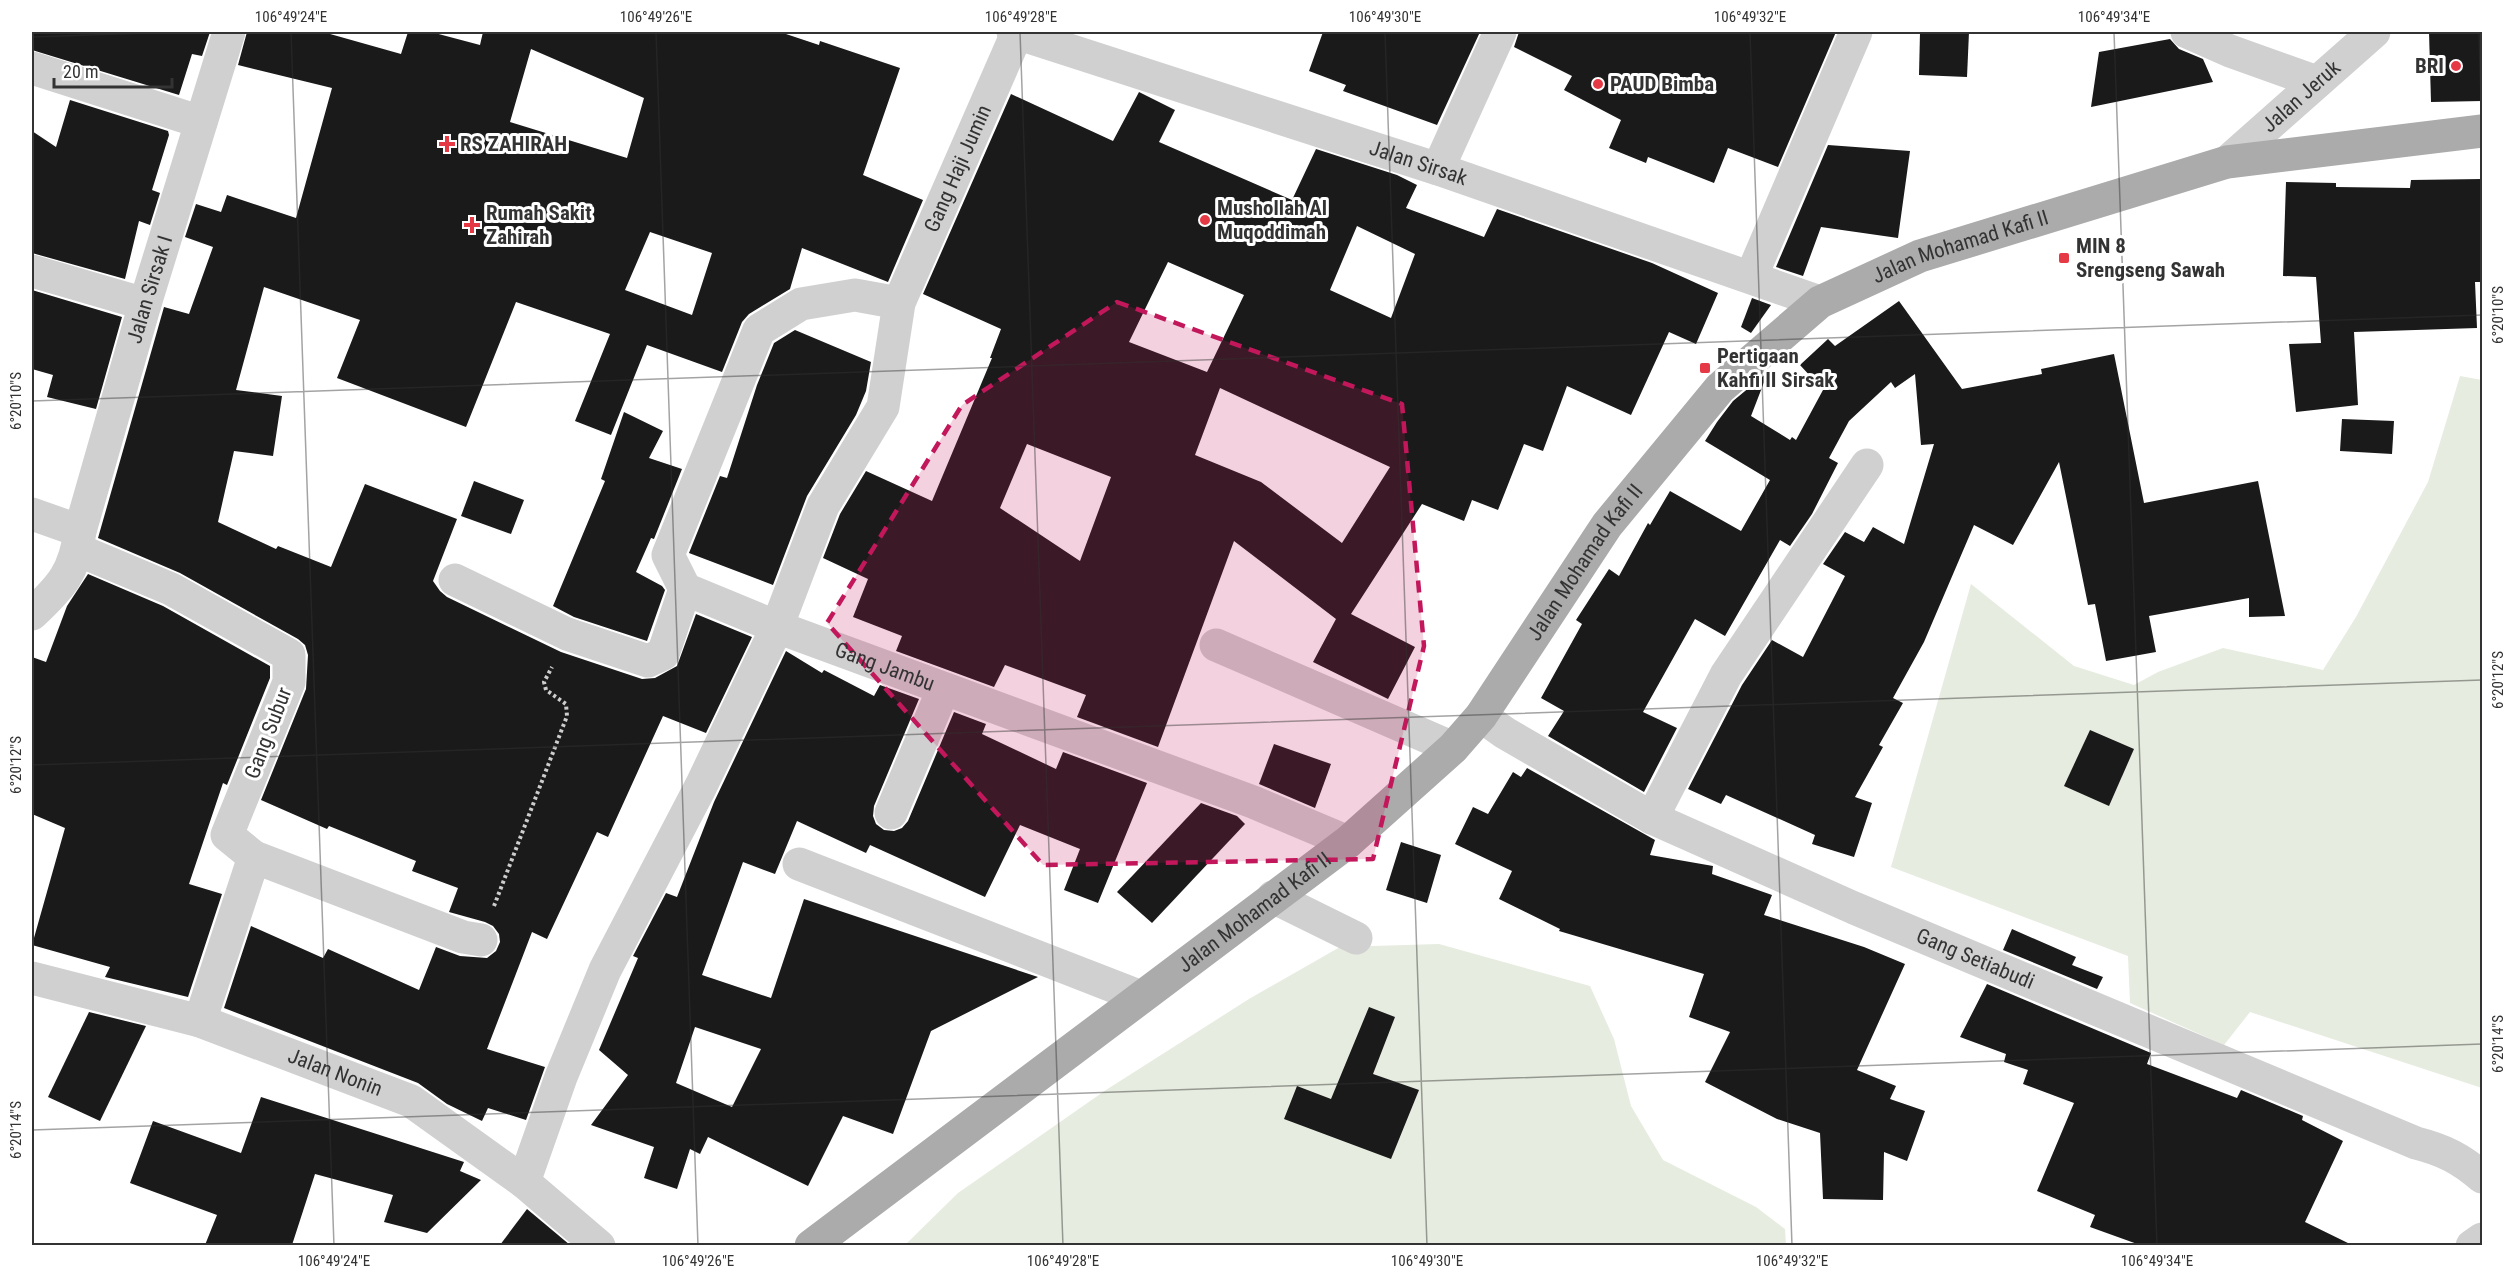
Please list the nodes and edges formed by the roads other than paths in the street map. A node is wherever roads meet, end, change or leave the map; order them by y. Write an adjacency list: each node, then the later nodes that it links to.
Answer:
1 (229, 32): 9 (street, Jalan Sirsak I)
2 (1015, 32): 12 (street, Jalan Sirsak); 16 (street, Gang Haji Jumin)
3 (1500, 32): 12 (street)
4 (1856, 32): 14 (street)
5 (2187, 32): 8 (street)
6 (2374, 32): 8 (street, Jalan Jeruk)
7 (32, 68): 9 (street)
8 (2317, 82): 11 (street, Jalan Jeruk)
9 (201, 122): 17 (street, Jalan Sirsak I)
10 (2482, 131): 11 (main road, Jalan Mohamad Kafi II)
11 (2227, 162): 15 (main road, Jalan Mohamad Kafi II)
12 (1438, 169): 14 (street, Jalan Sirsak)
13 (32, 271): 17 (street)
14 (1751, 277): 15 (street, Jalan Sirsak)
15 (1820, 302): 27 (main road, Jalan Mohamad Kafi II)
16 (899, 303): 22 (street); 24 (street, Gang Haji Jumin)
17 (145, 304): 20 (street, Jalan Sirsak I)
18 (1868, 465): 30 (street)
19 (32, 514): 20 (street)
20 (79, 541): 23 (street, Jalan Sirsak I); 32 (street, Gang Subur)
21 (455, 580): 22 (street)
22 (685, 589): 24 (street, Gang Jambu)
23 (32, 614)
24 (777, 627): 26 (street, Gang Jambu); 41 (street, Gang Haji Jumin)
25 (1216, 645): 28 (street)
26 (944, 690): 29 (street); 31 (street, Gang Jambu)
27 (1481, 716): 28 (main road, Jalan Mohamad Kafi II); 30 (street, Gang Setiabudi)
28 (1453, 748): 31 (main road, Jalan Mohamad Kafi II)
29 (891, 813)
30 (1652, 818): 40 (street, Gang Setiabudi)
31 (1348, 842): 34 (main road, Jalan Mohamad Kafi II)
32 (254, 857): 36 (street); 39 (street)
33 (799, 864): 38 (street)
34 (1273, 897): 35 (street); 38 (main road, Jalan Mohamad Kafi II)
35 (1356, 938)
36 (481, 940)
37 (32, 978): 39 (street, Jalan Nonin)
38 (1141, 997): 44 (main road, Jalan Mohamad Kafi II)
39 (200, 1021): 41 (street, Jalan Nonin)
40 (2470, 1167)
41 (524, 1182): 43 (street, Jalan Nonin)
42 (2482, 1239): 45 (street)
43 (599, 1245)
44 (811, 1245)
45 (2472, 1245)

